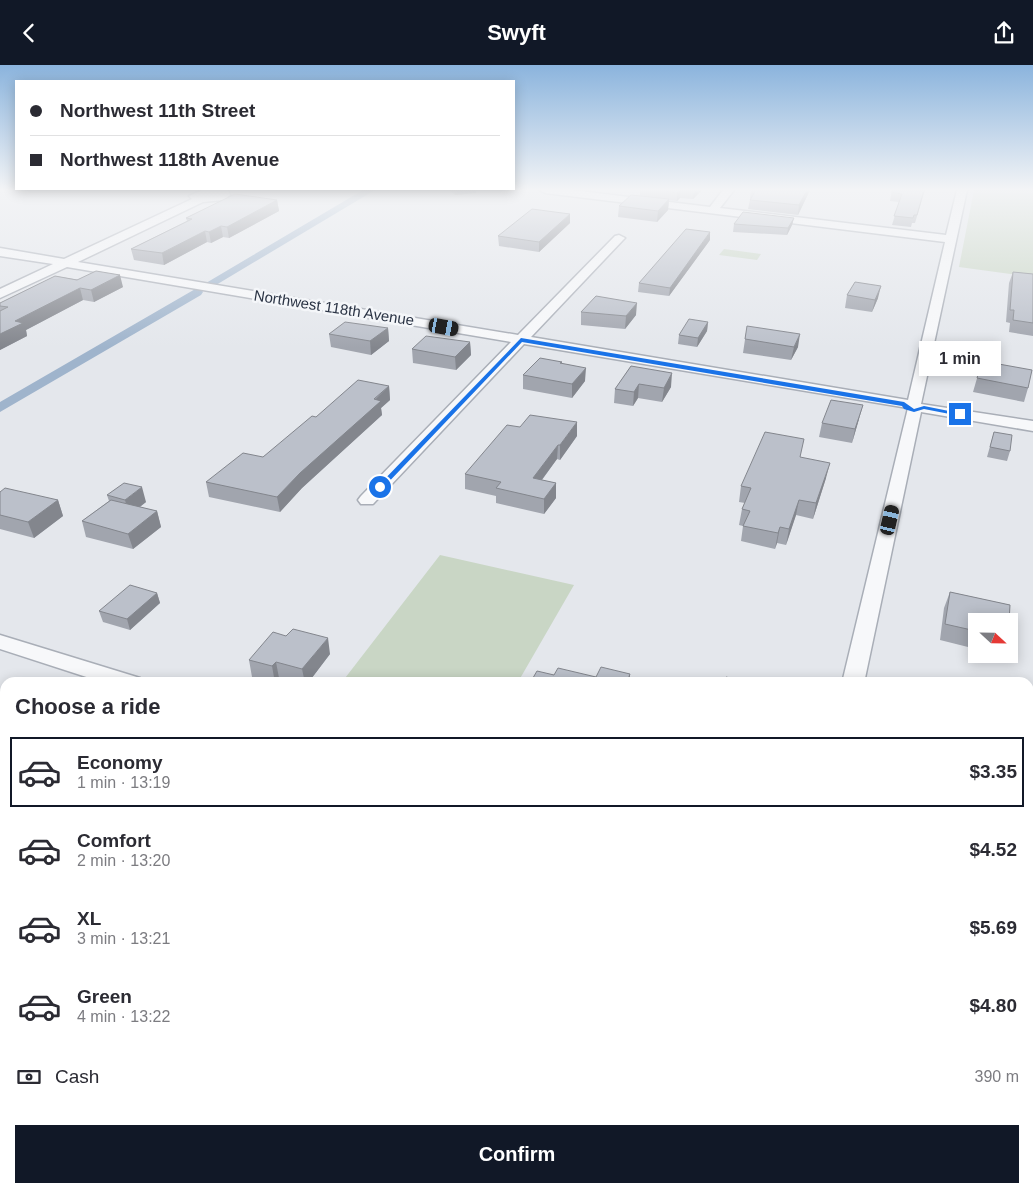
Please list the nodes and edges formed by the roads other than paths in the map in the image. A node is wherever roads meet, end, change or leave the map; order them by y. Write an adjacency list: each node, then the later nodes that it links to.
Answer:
1 (110, 243): 5 (street)
2 (615, 243): 7 (street)
3 (951, 243): 8 (street)
4 (0, 252): 5 (street, Northwest 118th Avenue)
5 (67, 263): 6 (street); 7 (street, Northwest 118th Avenue)
6 (0, 294)
7 (521, 340): 8 (street, Northwest 118th Avenue); 10 (street)
8 (914, 406): 9 (street, Northwest 118th Avenue); 13 (street)
9 (1033, 426)
10 (367, 500)
11 (0, 642): 12 (street)
12 (113, 677)
13 (854, 677)

